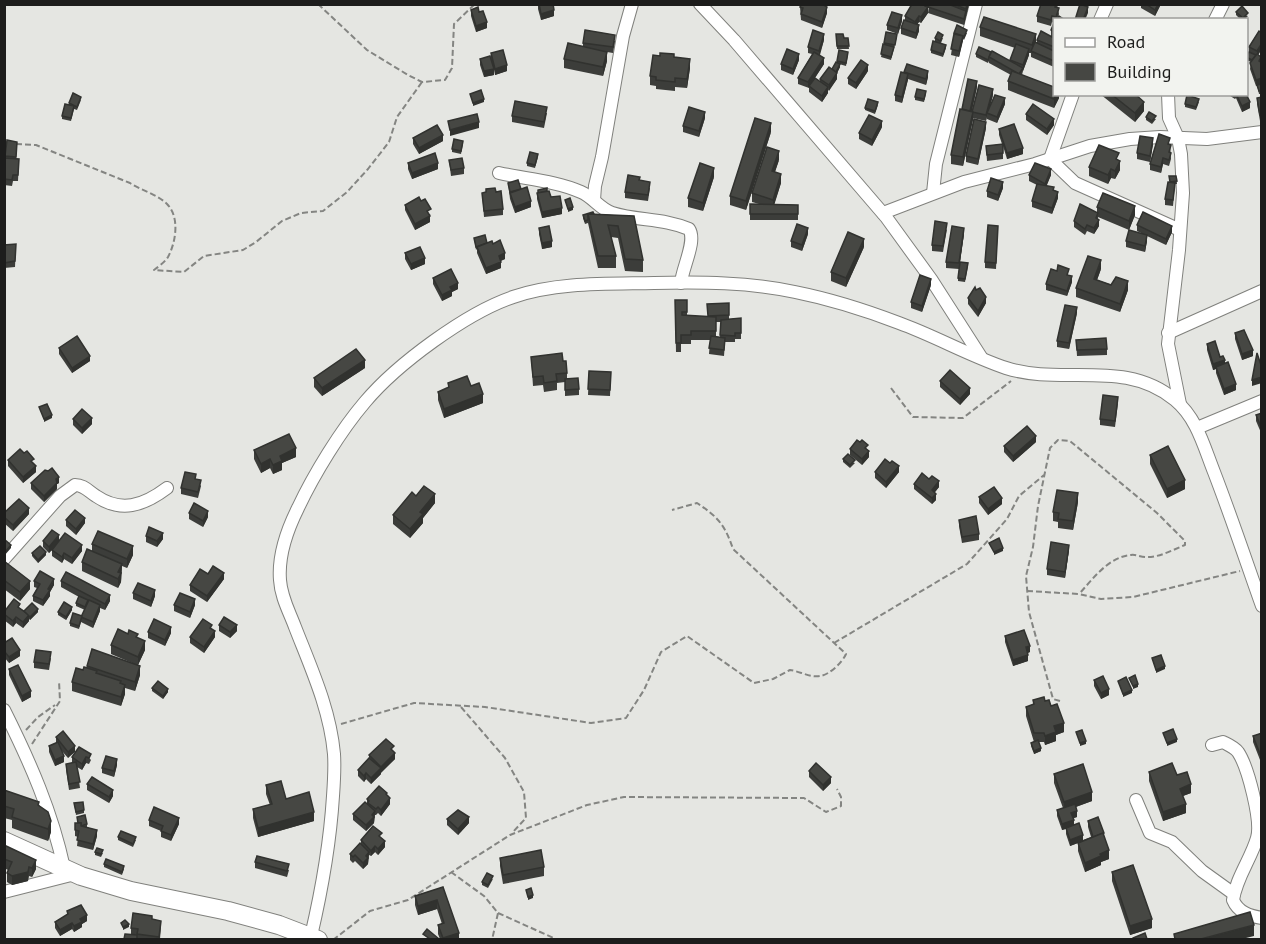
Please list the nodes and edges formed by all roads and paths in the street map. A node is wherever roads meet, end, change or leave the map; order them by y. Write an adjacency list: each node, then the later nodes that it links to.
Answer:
1 (318, 4): 10 (path)
2 (475, 4): 10 (path)
3 (632, 4): 19 (street)
4 (700, 4): 20 (street)
5 (976, 4): 18 (street)
6 (1107, 4): 8 (street)
7 (1223, 4): 9 (street)
8 (1101, 18)
9 (1216, 18)
10 (422, 82): 15 (path)
11 (1072, 96): 16 (street)
12 (1168, 96): 14 (street)
13 (1262, 132): 14 (street)
14 (1178, 138): 16 (street); 21 (street)
15 (15, 144)
16 (1050, 159): 18 (street); 21 (street)
17 (499, 173): 19 (street)
18 (933, 193): 20 (street)
19 (594, 200): 22 (street)
20 (883, 213): 25 (street)
21 (1180, 230): 24 (street)
22 (681, 283): 25 (street); 45 (street)
23 (1262, 291): 24 (street)
24 (1168, 333): 29 (street)
25 (981, 357): 26 (street)
26 (1022, 372): 27 (path); 29 (street)
27 (891, 388)
28 (1262, 402): 30 (street)
29 (1180, 404): 30 (street)
30 (1197, 428): 35 (street)
31 (1044, 475): 36 (path); 37 (path); 39 (path)
32 (167, 488): 34 (street)
33 (672, 510): 39 (path)
34 (4, 559)
35 (1248, 569): 37 (path); 38 (street)
36 (1027, 591): 37 (path); 42 (path)
37 (1079, 594)
38 (1262, 606)
39 (834, 643): 43 (path)
40 (59, 681): 41 (path)
41 (60, 701): 46 (path); 48 (path)
42 (1060, 701)
43 (460, 706): 45 (path); 51 (path)
44 (4, 710): 46 (street)
45 (330, 727): 59 (street)
46 (16, 735): 48 (street)
47 (1212, 745): 56 (street)
48 (26, 758): 53 (street)
49 (837, 789): 51 (path)
50 (1136, 800): 56 (street)
51 (510, 835): 54 (path)
52 (4, 841): 53 (street)
53 (69, 871): 55 (street); 59 (street)
54 (452, 872): 57 (path); 60 (path)
55 (4, 892)
56 (1234, 894): 58 (street)
57 (498, 913): 61 (path); 62 (path)
58 (1262, 918)
59 (315, 938)
60 (333, 939)
61 (492, 939)
62 (558, 939)

